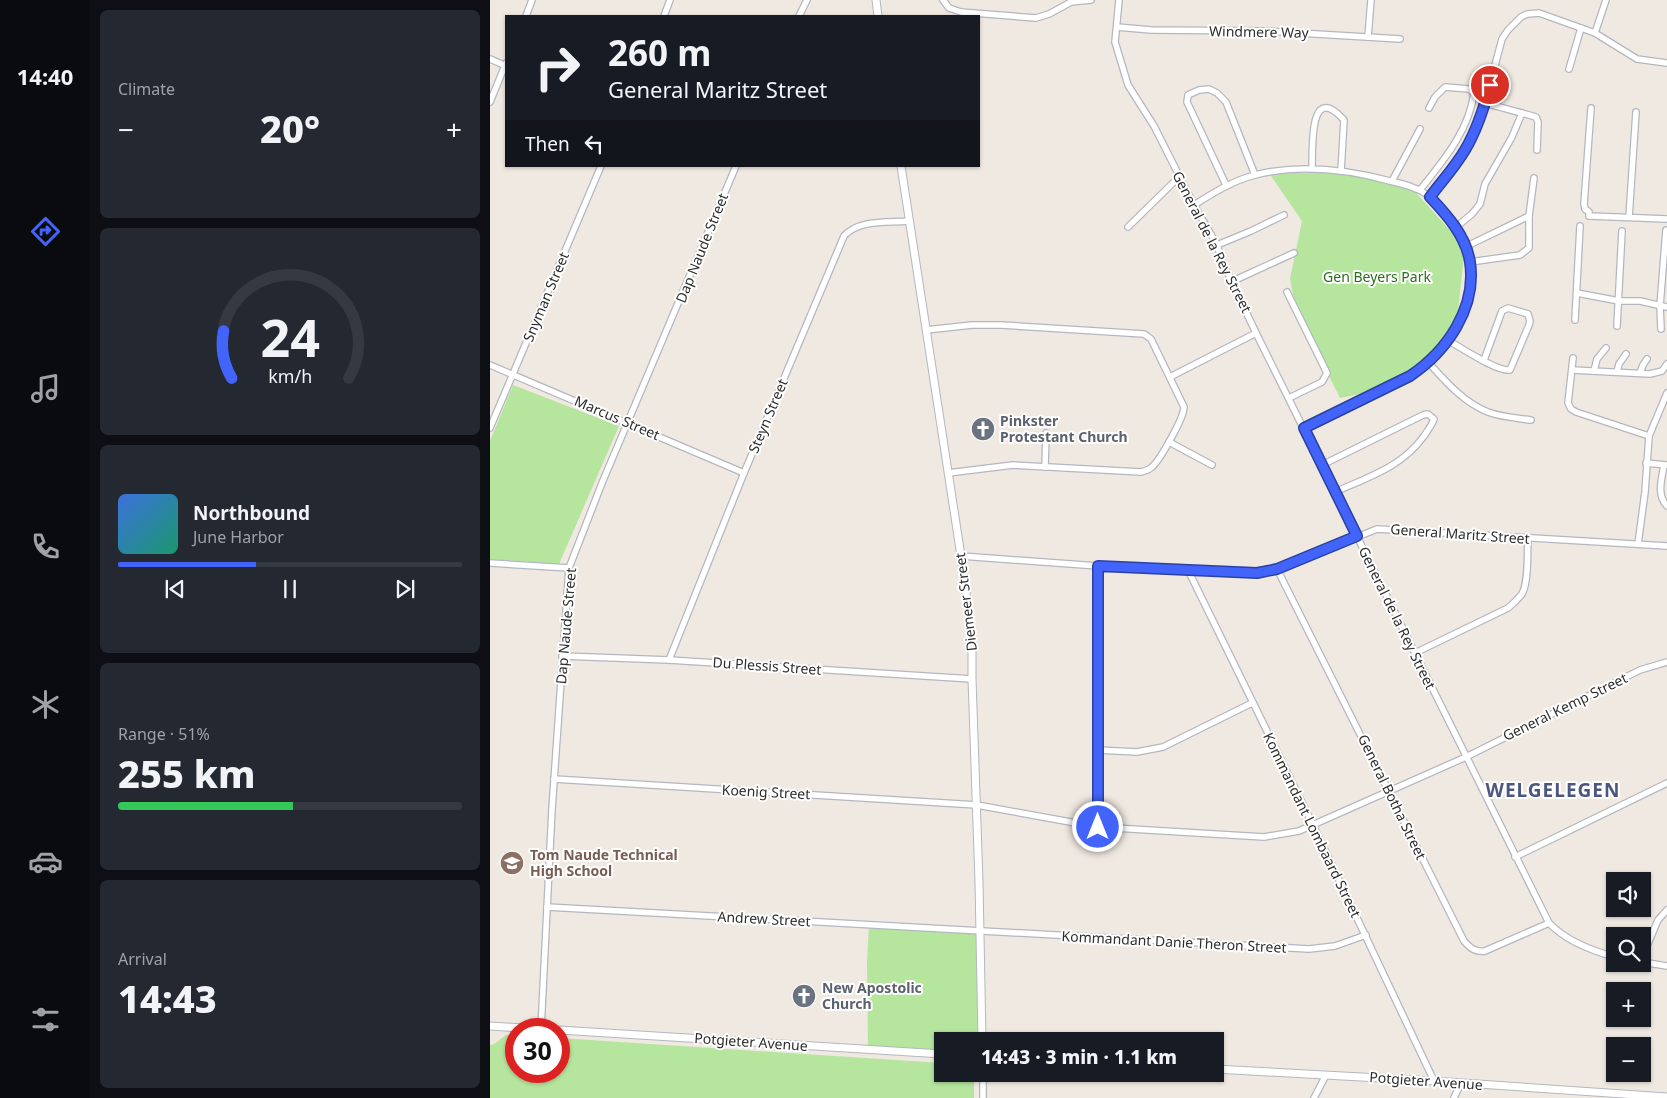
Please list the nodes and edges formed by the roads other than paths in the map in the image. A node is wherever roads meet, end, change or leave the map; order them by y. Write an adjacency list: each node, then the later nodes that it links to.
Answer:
1 (532, 0): 11 (street)
2 (670, 0): 12 (street)
3 (807, 0): 13 (street)
4 (876, 0): 14 (street)
5 (943, 0): 10 (street)
6 (1091, 0): 10 (street)
7 (1119, 0): 15 (street, General de la Rey Street)
8 (1371, 0): 18 (street)
9 (1606, 0): 17 (street)
10 (1071, 1)
11 (526, 15)
12 (664, 15)
13 (800, 15)
14 (878, 15)
15 (1117, 26): 18 (street, Windmere Way); 39 (street, General de la Rey Street)
16 (1581, 28): 17 (street); 24 (street); 26 (street)
17 (1596, 33): 21 (street)
18 (1368, 37): 19 (street, Windmere Way)
19 (1400, 39)
20 (490, 59): 22 (street)
21 (1667, 62)
22 (505, 65)
23 (505, 67): 25 (street)
24 (1569, 69)
25 (490, 102)
26 (1485, 103): 29 (street); 44 (street)
27 (1429, 108): 43 (street)
28 (1591, 108): 48 (street)
29 (1522, 112): 32 (street); 53 (street)
30 (1636, 112): 48 (street)
31 (1420, 128): 41 (street)
32 (1537, 150)
33 (601, 167): 83 (street, Snyman Street)
34 (736, 167): 88 (street, Dap Naude Street)
35 (900, 167): 50 (street, Diemeer Street)
36 (1312, 168): 37 (street); 37 (street); 38 (street)
37 (1341, 171): 41 (street)
38 (1255, 176): 42 (street); 42 (street)
39 (1179, 177): 45 (street, General de la Rey Street); 51 (street)
40 (1534, 178): 47 (street)
41 (1392, 181): 43 (street)
42 (1226, 185): 45 (street)
43 (1420, 190): 44 (street)
44 (1430, 197): 53 (street)
45 (1194, 205): 56 (street, General de la Rey Street)
46 (1284, 215): 56 (street)
47 (1529, 216): 57 (street); 59 (street)
48 (1629, 217): 49 (street)
49 (1667, 219)
50 (909, 221): 68 (street, Diemeer Street); 100 (street, Steyn Street)
51 (1128, 226)
52 (1580, 226): 62 (street)
53 (1456, 227): 57 (street)
54 (1666, 230): 64 (street)
55 (1622, 232): 63 (street)
56 (1216, 245): 60 (street, General de la Rey Street)
57 (1465, 247): 59 (street)
58 (1294, 253): 60 (street)
59 (1470, 262): 70 (street)
60 (1233, 281): 69 (street, General de la Rey Street)
61 (1287, 292): 86 (street)
62 (1577, 293): 63 (street); 65 (street)
63 (1619, 301): 64 (street); 66 (street)
64 (1664, 306): 67 (street)
65 (1575, 320)
66 (1617, 326)
67 (1660, 329)
68 (926, 330): 84 (street); 99 (street, Diemeer Street)
69 (1256, 333): 84 (street); 86 (street, General de la Rey Street)
70 (1449, 341): 75 (street); 76 (street)
71 (1606, 348): 80 (street)
72 (1626, 354): 81 (street)
73 (1573, 358): 79 (street)
74 (1648, 359): 82 (street)
75 (1484, 360): 75 (street)
76 (1428, 362): 87 (street); 90 (street)
77 (1667, 364): 82 (street)
78 (490, 365): 83 (street, Marcus Street)
79 (1572, 370): 80 (street); 92 (street)
80 (1594, 371): 81 (street)
81 (1617, 372): 82 (street)
82 (1640, 373)
83 (513, 374): 88 (street, Marcus Street); 89 (street, Snyman Street)
84 (1170, 377): 93 (street)
85 (1667, 393): 92 (street)
86 (1290, 398): 90 (street, General de la Rey Street)
87 (1530, 420)
88 (629, 423): 100 (street, Marcus Street); 110 (street, Dap Naude Street)
89 (490, 428)
90 (1304, 428): 96 (street, General de la Rey Street)
91 (1046, 433): 98 (street)
92 (1649, 436): 94 (street)
93 (1169, 442): 95 (street); 98 (street)
94 (1646, 463): 97 (street); 105 (street)
95 (1212, 465)
96 (1322, 465): 101 (street, General de la Rey Street); 101 (street)
97 (1666, 465): 102 (street)
98 (1045, 467): 99 (street)
99 (948, 472): 107 (street, Diemeer Street)
100 (744, 473): 115 (street, Steyn Street)
101 (1335, 492): 103 (street, General de la Rey Street)
102 (1667, 506)
103 (1357, 536): 104 (street, General Maritz Street); 111 (street, General Maritz Street); 113 (street, General de la Rey Street)
104 (1528, 538): 105 (street, General Maritz Street); 113 (street)
105 (1638, 544): 106 (street, General Maritz Street)
106 (1667, 546)
107 (961, 556): 109 (street, General Maritz Street); 117 (street, Diemeer Street)
108 (490, 563): 110 (street)
109 (1098, 566): 112 (street, General Maritz Street); 119 (street)
110 (569, 568): 114 (street, Dap Naude Street)
111 (1277, 569): 112 (street, General Maritz Street); 123 (street, General Botha Street)
112 (1188, 570): 118 (street, Kommandant Lombaard Street)
113 (1415, 653): 120 (street, General de la Rey Street)
114 (562, 656): 115 (street, Du Plessis Street); 121 (street, Dap Naude Street)
115 (669, 660): 117 (street, Du Plessis Street)
116 (1667, 662): 120 (street, General Kemp Street)
117 (972, 679): 124 (street, Diemeer Street)
118 (1252, 703): 119 (street); 125 (street, Kommandant Lombaard Street)
119 (1097, 750): 126 (street)
120 (1466, 757): 123 (street, General Kemp Street); 127 (street, General de la Rey Street)
121 (554, 779): 124 (street, Koenig Street); 128 (street, Dap Naude Street)
122 (1667, 783): 127 (street)
123 (1389, 790): 125 (street, General Kemp Street); 130 (street, General Botha Street)
124 (977, 805): 126 (street, Koenig Street); 131 (street, Diemeer Street)
125 (1313, 825): 126 (street, Koenig Street); 132 (street, Kommandant Lombaard Street)
126 (1098, 827)
127 (1515, 857): 130 (street, General de la Rey Street)
128 (547, 907): 131 (street, Andrew Street); 137 (street, Dap Naude Street)
129 (1667, 910): 133 (street)
130 (1549, 923): 134 (street, General de la Rey Street)
131 (980, 932): 132 (street, Kommandant Danie Theron Street); 141 (street, Diemeer Street)
132 (1366, 935): 145 (street, Kommandant Lombaard Street)
133 (1651, 938)
134 (1606, 954)
135 (1651, 962): 136 (street)
136 (1667, 966)
137 (541, 1018)
138 (490, 1026): 139 (street)
139 (505, 1027)
140 (570, 1031): 142 (street, Potgieter Avenue)
141 (982, 1032)
142 (934, 1053)
143 (1224, 1069): 144 (street, Potgieter Avenue)
144 (1326, 1075): 145 (street, Potgieter Avenue); 151 (street)
145 (1434, 1081): 147 (street, Potgieter Avenue)
146 (983, 1082): 150 (street)
147 (1462, 1083): 148 (street, Potgieter Avenue); 152 (street)
148 (1604, 1096): 149 (street, Potgieter Avenue)
149 (1667, 1097)
150 (983, 1098)
151 (1314, 1098)
152 (1454, 1098)

